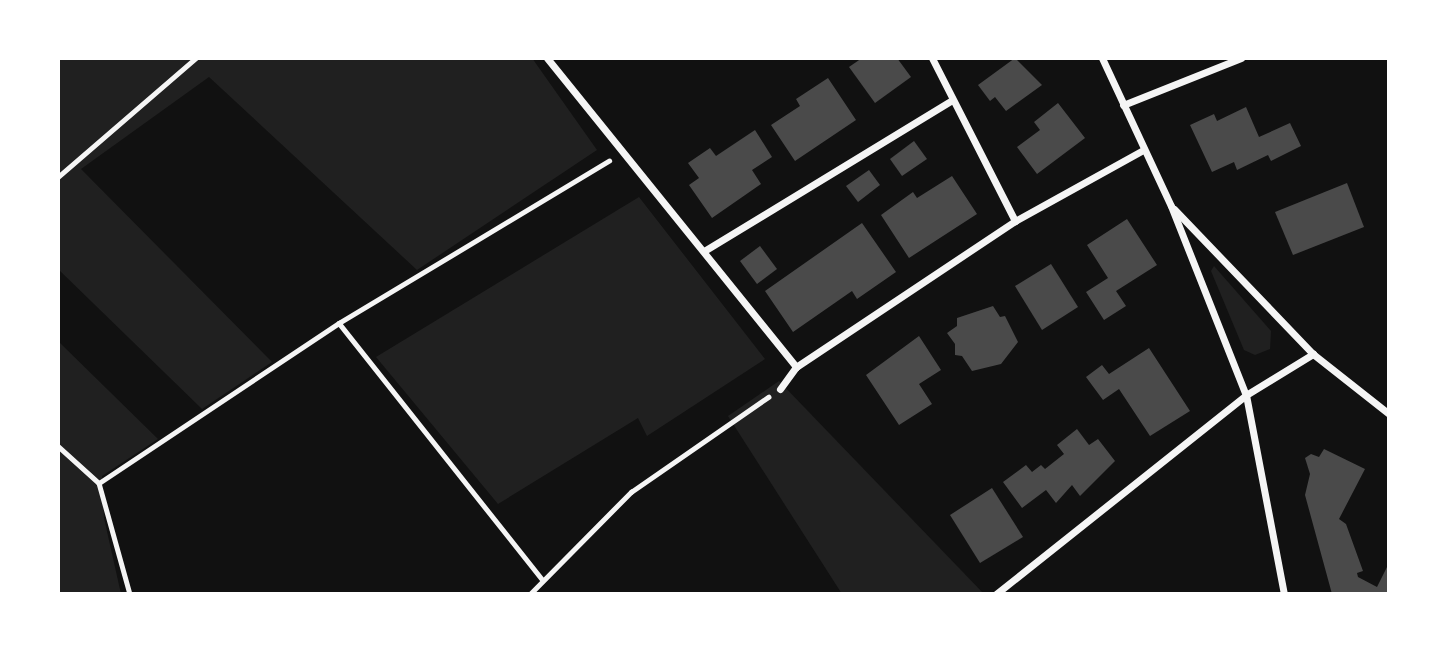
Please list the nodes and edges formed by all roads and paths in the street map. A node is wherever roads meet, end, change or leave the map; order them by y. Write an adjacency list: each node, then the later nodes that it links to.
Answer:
1 (196, 58): 10 (path)
2 (547, 58): 9 (street)
3 (932, 58): 6 (street)
4 (1102, 58): 7 (street)
5 (1241, 58): 7 (street)
6 (951, 101): 12 (street); 13 (street)
7 (1123, 105): 8 (street)
8 (1143, 150): 11 (street); 12 (street)
9 (624, 151): 13 (street); 14 (path)
10 (58, 177)
11 (1171, 206): 15 (street); 18 (street)
12 (1015, 220): 16 (street)
13 (704, 251): 16 (street)
14 (339, 323): 21 (path); 22 (path)
15 (1313, 354): 18 (street); 19 (street)
16 (796, 368): 17 (street)
17 (780, 389): 22 (path)
18 (1246, 395): 25 (street); 26 (street)
19 (1389, 414)
20 (58, 446): 21 (path)
21 (99, 483): 23 (path)
22 (542, 579): 24 (path)
23 (130, 594)
24 (530, 594)
25 (996, 594)
26 (1284, 594)

